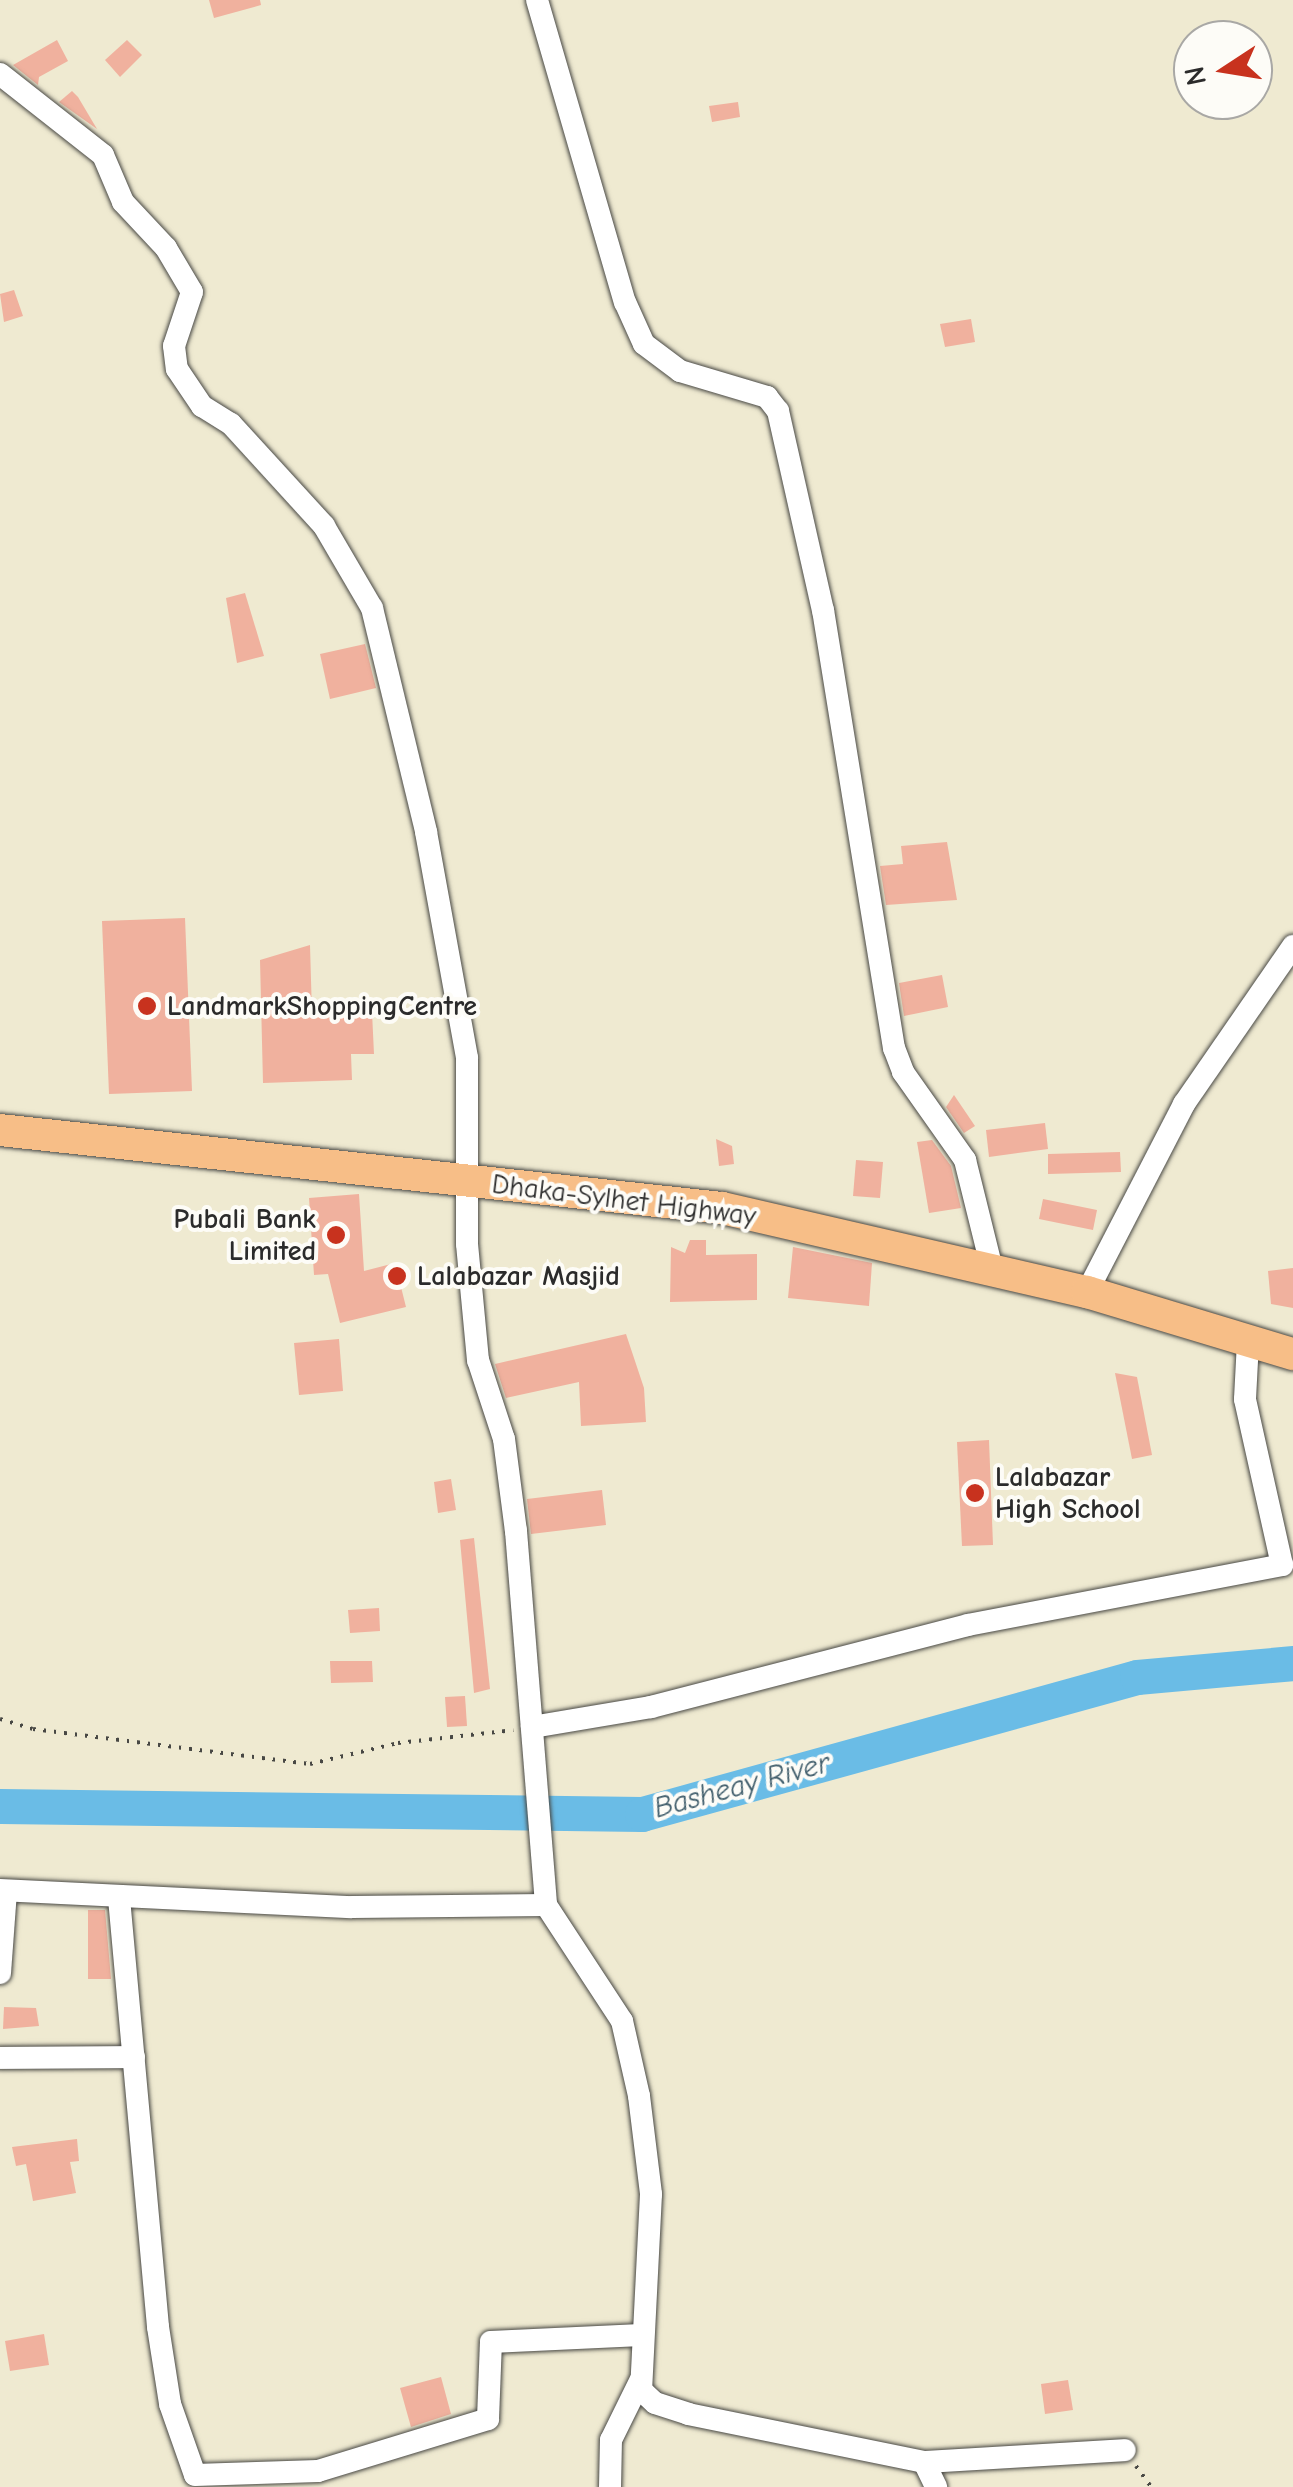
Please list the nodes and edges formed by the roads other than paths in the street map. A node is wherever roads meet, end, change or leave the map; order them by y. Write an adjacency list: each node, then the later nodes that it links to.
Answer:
1 (538, 0): 6 (street)
2 (0, 74): 5 (street)
3 (1293, 946): 7 (street)
4 (0, 1130): 5 (highway, Dhaka-Sylhet Highway)
5 (463, 1179): 6 (highway, Dhaka-Sylhet Highway); 10 (street)
6 (992, 1270): 7 (highway, Dhaka-Sylhet Highway)
7 (1087, 1292): 8 (highway, Dhaka-Sylhet Highway)
8 (1248, 1341): 9 (highway, Dhaka-Sylhet Highway); 10 (street)
9 (1293, 1354)
10 (534, 1737): 13 (street)
11 (3, 1890): 12 (street); 14 (street)
12 (118, 1898): 13 (street); 15 (street)
13 (546, 1905): 17 (street)
14 (0, 1973)
15 (134, 2056): 16 (street); 17 (street)
16 (0, 2058)
17 (640, 2335): 18 (street)
18 (640, 2381): 20 (street); 21 (street)
19 (1125, 2450): 20 (street)
20 (924, 2462): 22 (street)
21 (610, 2487)
22 (936, 2487)

